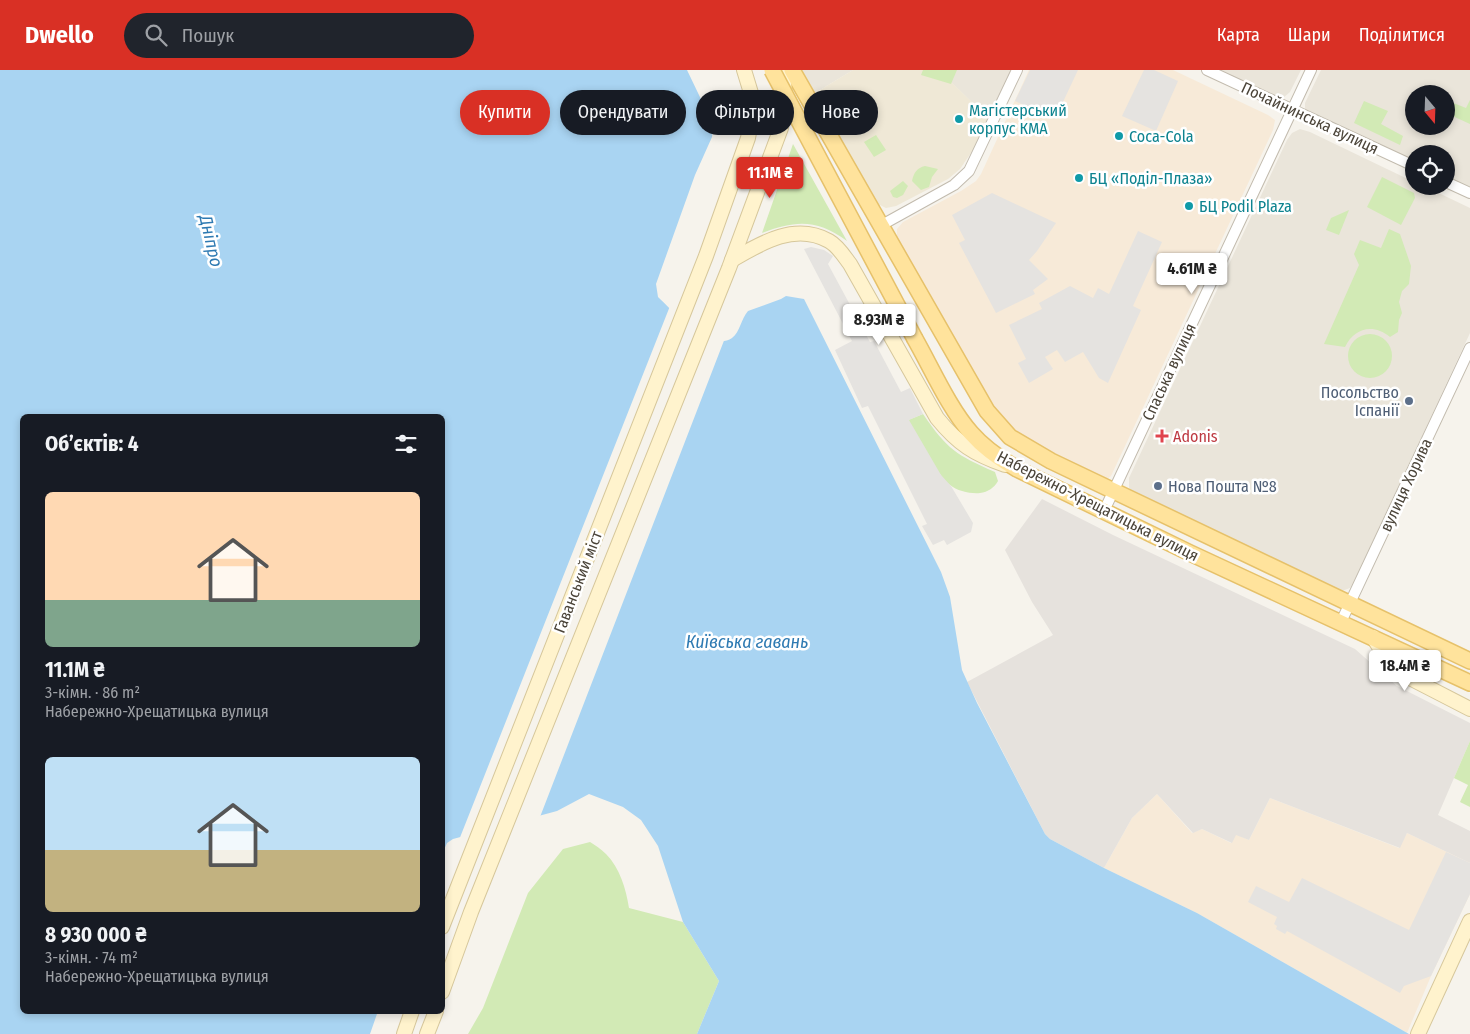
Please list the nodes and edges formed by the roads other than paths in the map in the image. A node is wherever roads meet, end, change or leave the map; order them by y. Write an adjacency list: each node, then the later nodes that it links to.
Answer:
1 (744, 70): 24 (main road, Гаванський міст)
2 (772, 70): 15 (main road, Набережно-Хрещатицька вулиця, bridge)
3 (783, 70): 13 (main road, Гаванський міст)
4 (792, 70): 12 (main road, Набережно-Хрещатицька вулиця)
5 (1017, 70): 12 (street)
6 (1207, 70): 8 (street, Почайнинська вулиця)
7 (1311, 70): 8 (street, Спаська вулиця)
8 (1293, 110): 9 (street, Почайнинська вулиця); 16 (street, Спаська вулиця)
9 (1405, 162)
10 (1455, 186): 11 (street)
11 (1470, 193)
12 (880, 226): 16 (main road, Набережно-Хрещатицька вулиця)
13 (731, 263): 15 (main road); 26 (main road, Гаванський міст)
14 (1470, 348): 18 (street, вулиця Хорива)
15 (1017, 469): 17 (main road, Набережно-Хрещатицька вулиця)
16 (1114, 491): 17 (street, Спаська вулиця); 18 (main road, Набережно-Хрещатицька вулиця)
17 (1104, 511): 19 (main road, Набережно-Хрещатицька вулиця)
18 (1350, 604): 19 (street, вулиця Хорива); 21 (main road, Набережно-Хрещатицька вулиця)
19 (1341, 622): 20 (main road, Набережно-Хрещатицька вулиця)
20 (1373, 637): 22 (main road, Набережно-Хрещатицька вулиця); 23 (main road)
21 (1470, 661)
22 (1470, 683)
23 (1470, 709)
24 (445, 920)
25 (1470, 921): 31 (main road)
26 (445, 984)
27 (411, 1014): 29 (main road)
28 (435, 1014): 30 (main road)
29 (404, 1034)
30 (427, 1034)
31 (1418, 1034)

